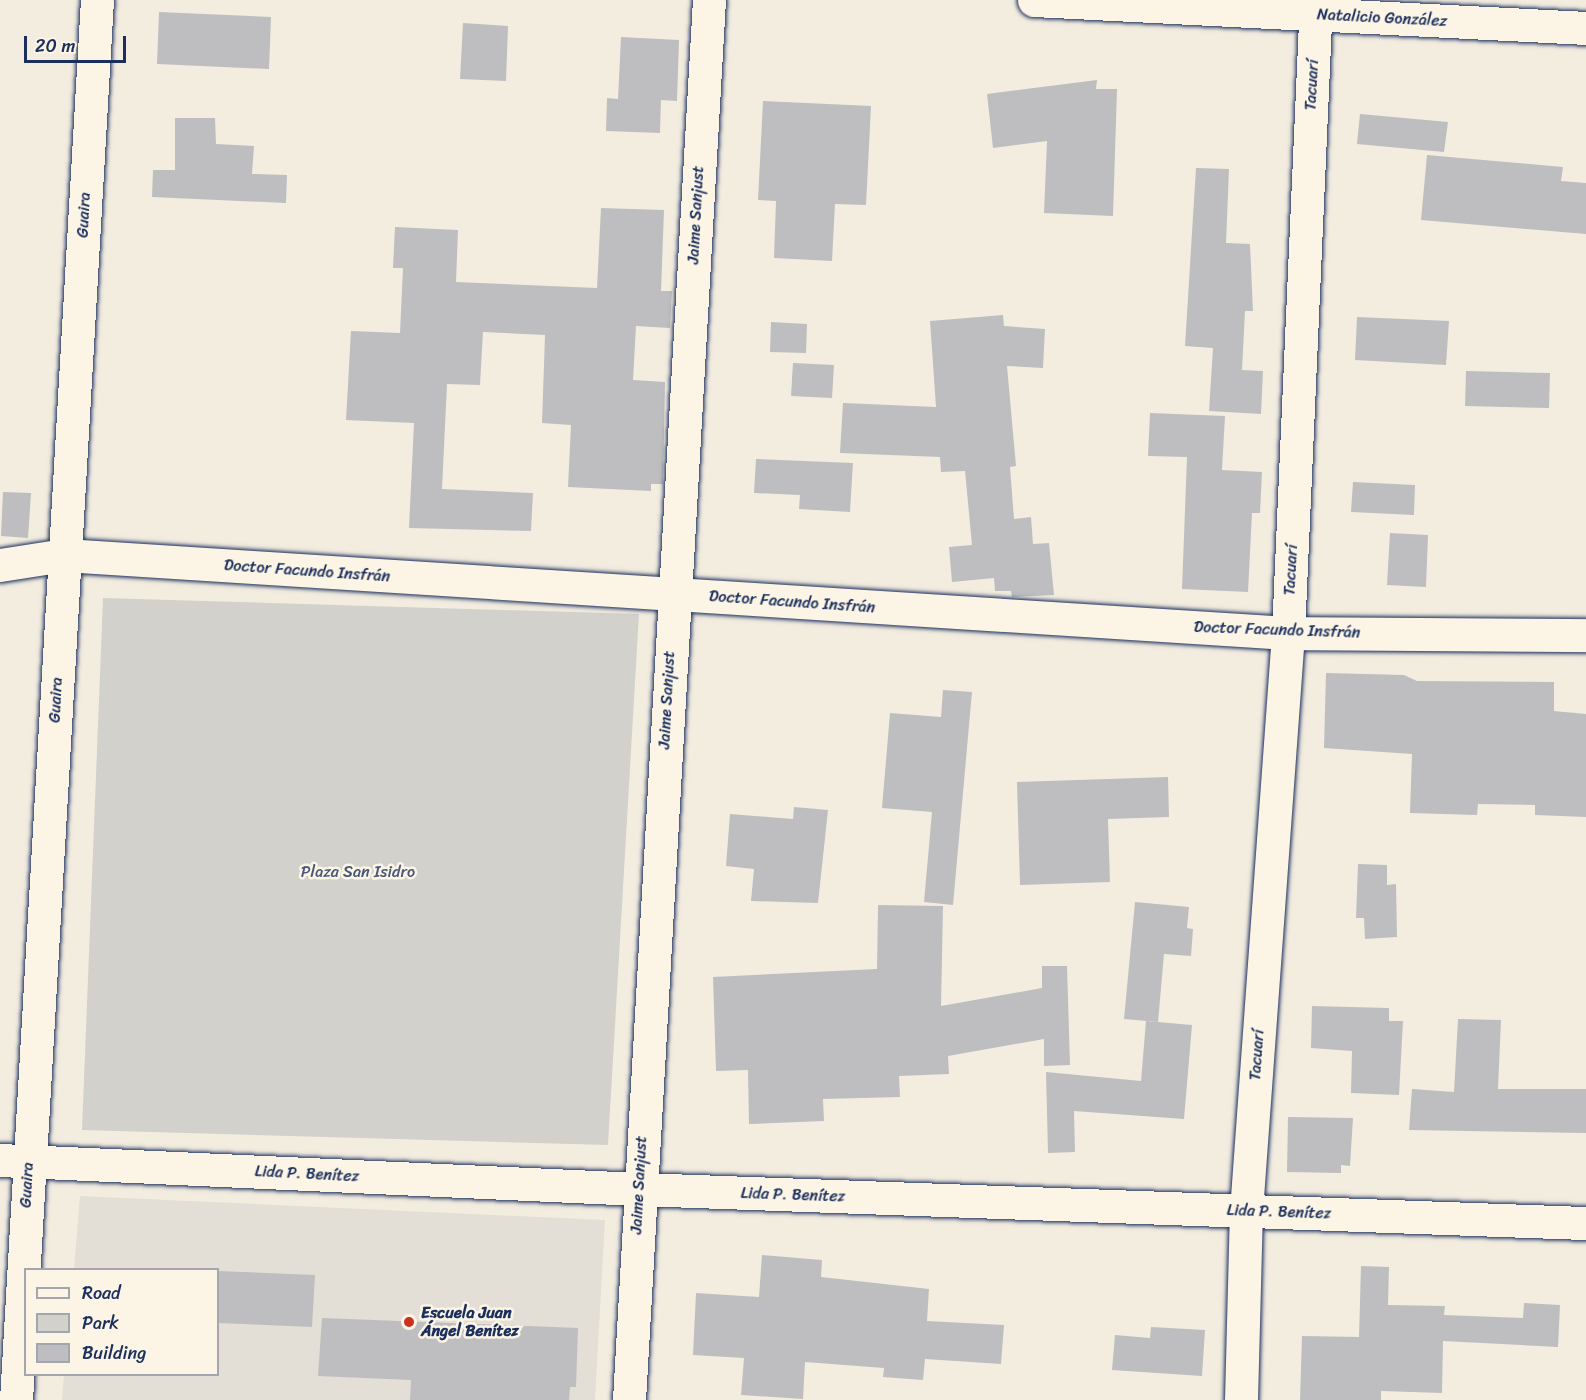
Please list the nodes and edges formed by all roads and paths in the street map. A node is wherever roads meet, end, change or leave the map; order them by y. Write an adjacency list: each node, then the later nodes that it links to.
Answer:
1 (97, 0): 6 (street, Guaira)
2 (709, 0): 8 (street, Jaime Sanjust)
3 (1034, 0): 4 (street, Natalicio González)
4 (1316, 8): 5 (street, Natalicio González); 9 (street, Tacuarí)
5 (1586, 28)
6 (64, 555): 7 (street, Doctor Facundo Insfrán); 8 (street, Doctor Facundo Insfrán); 11 (street, Guaira)
7 (0, 566)
8 (674, 594): 9 (street, Doctor Facundo Insfrán); 12 (street, Jaime Sanjust)
9 (1288, 633): 10 (street, Doctor Facundo Insfrán); 13 (street, Tacuarí)
10 (1586, 635)
11 (14, 1161): 12 (street, Lida P. Benítez); 15 (street, Guaira)
12 (639, 1189): 13 (street, Lida P. Benítez); 16 (street, Jaime Sanjust)
13 (1246, 1211): 14 (street, Lida P. Benítez); 17 (street, Tacuarí)
14 (1586, 1223)
15 (16, 1400)
16 (629, 1400)
17 (1241, 1400)

